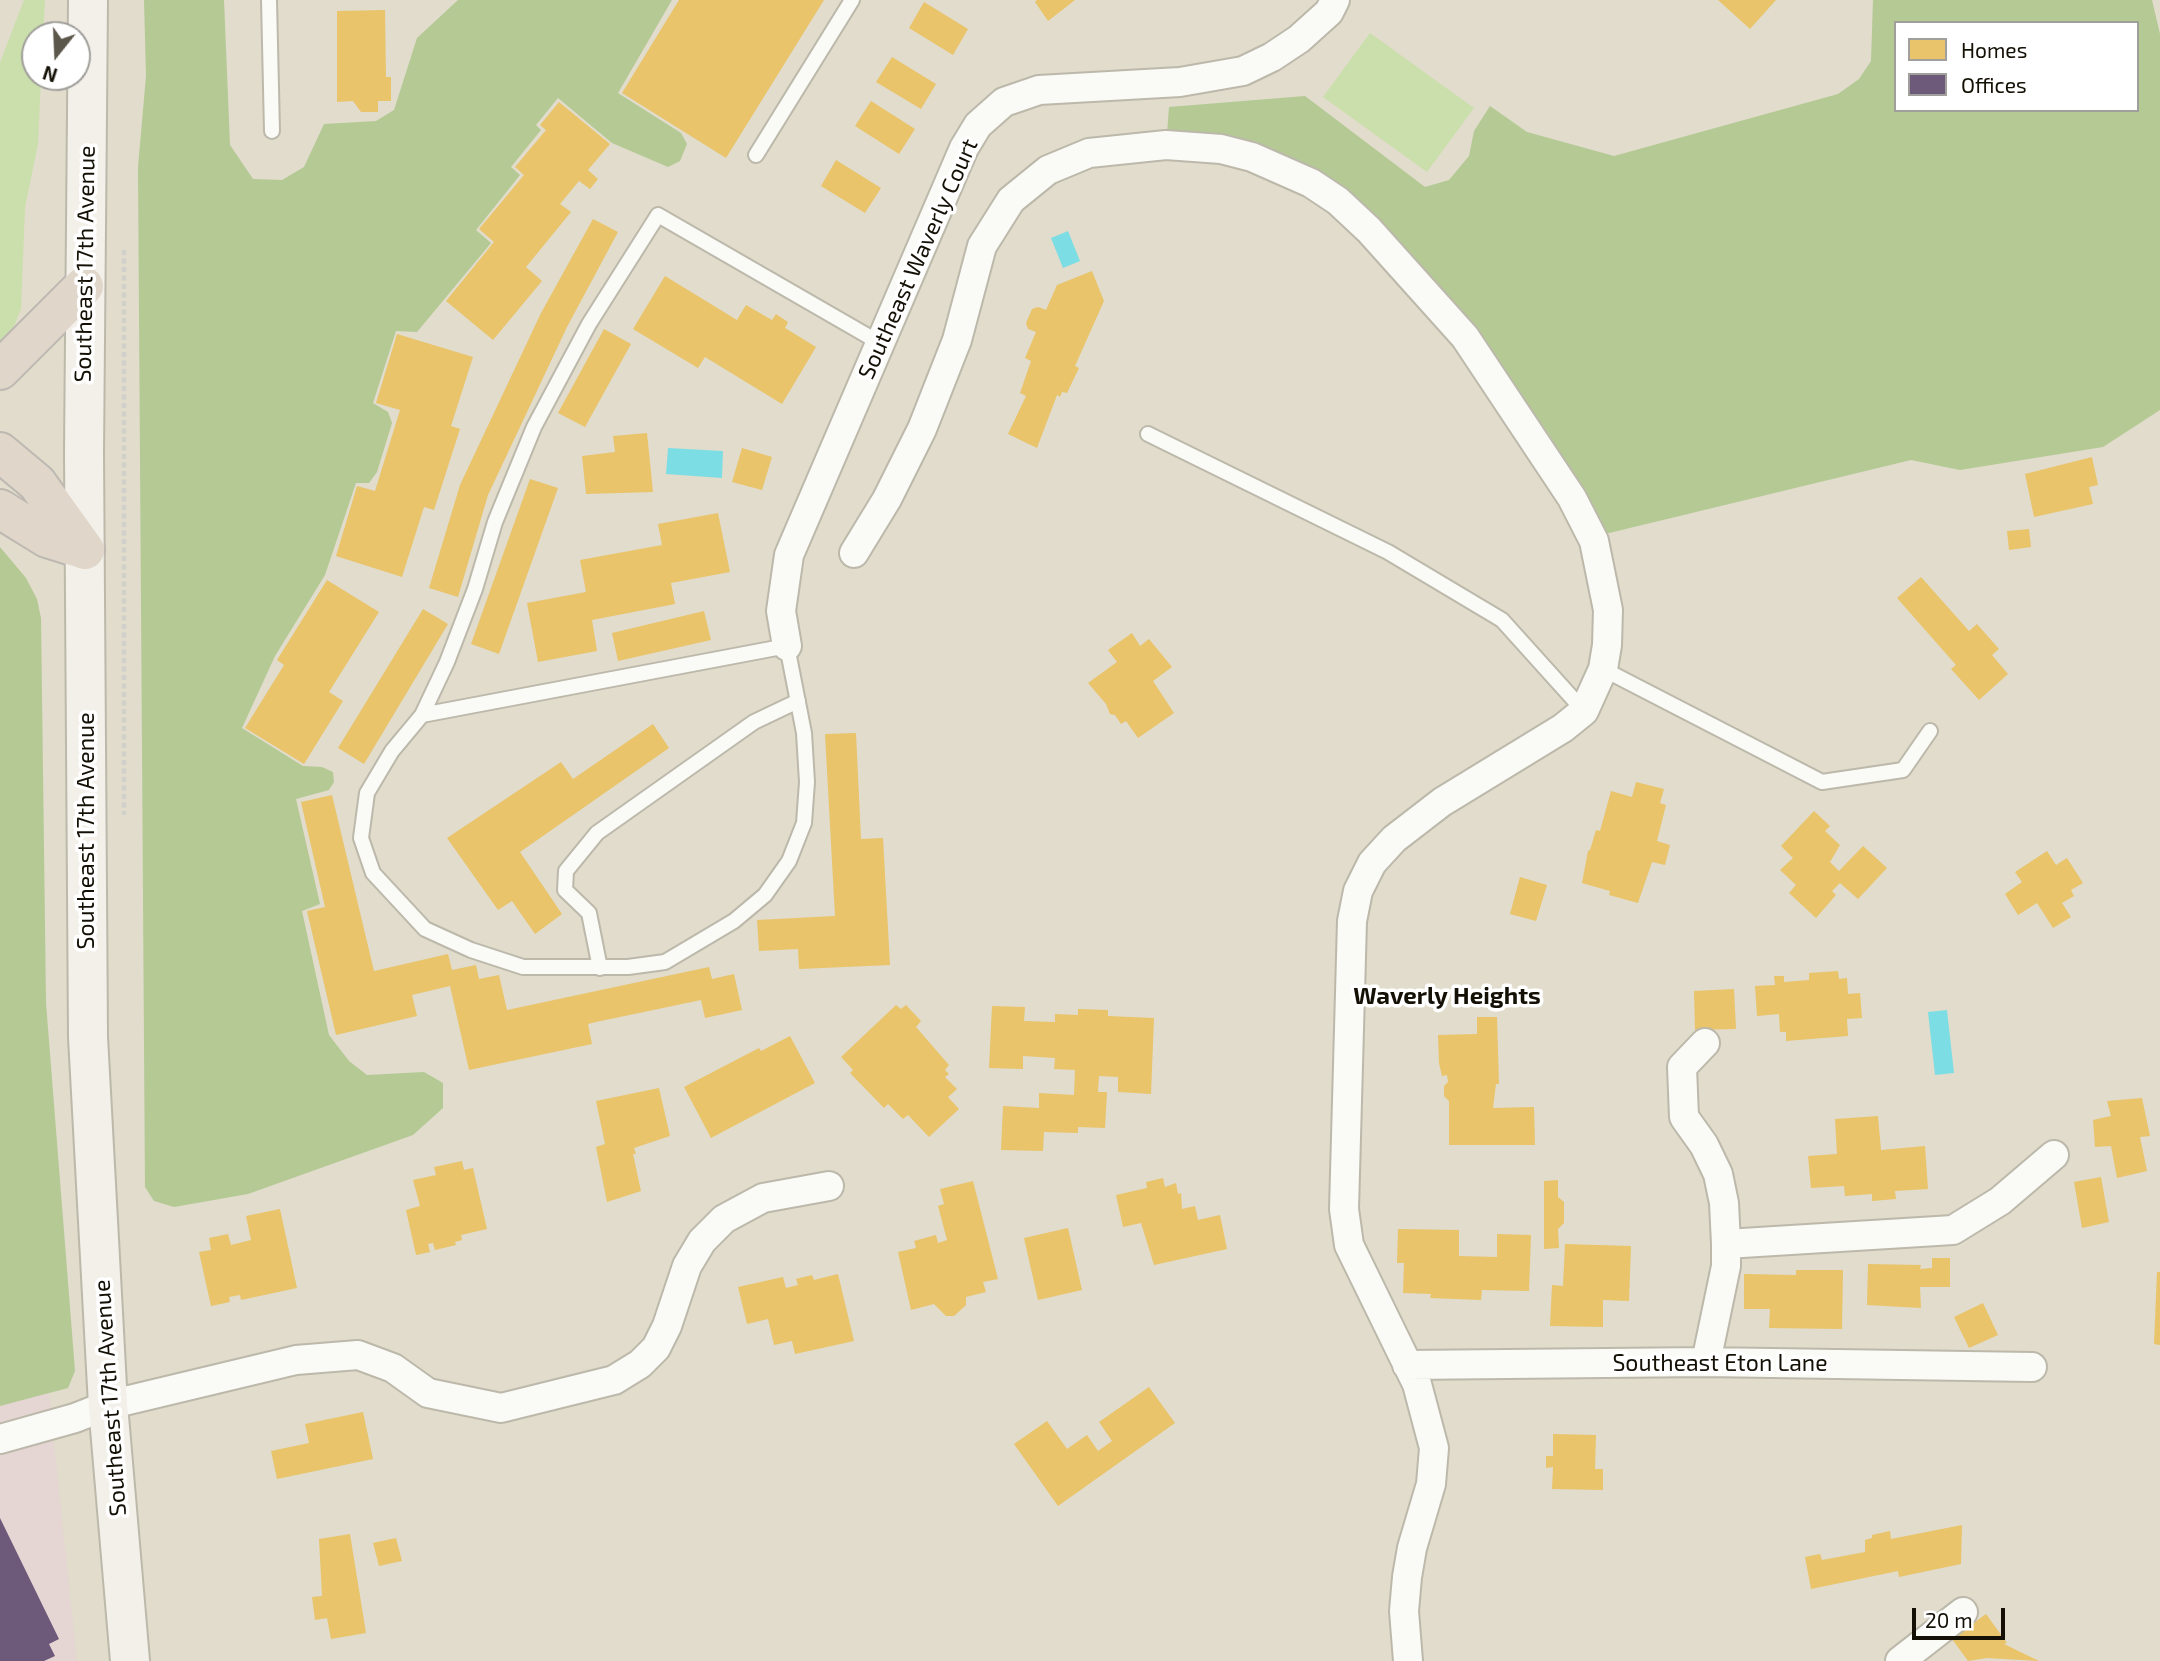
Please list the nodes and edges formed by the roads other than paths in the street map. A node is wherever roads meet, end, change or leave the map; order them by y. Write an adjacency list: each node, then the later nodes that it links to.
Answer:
1 (88, 0): 7 (main road, Southeast 17th Avenue)
2 (269, 0): 5 (lane)
3 (852, 0): 6 (lane)
4 (1335, 0): 8 (street, Southeast Waverly Court)
5 (272, 131)
6 (756, 155)
7 (84, 286): 9 (highway); 13 (main road, Southeast 17th Avenue)
8 (880, 343): 15 (street, Southeast Waverly Court); 19 (lane)
9 (0, 370)
10 (1148, 434): 18 (lane)
11 (0, 452): 13 (highway)
12 (0, 509): 13 (highway)
13 (85, 550): 29 (main road, Southeast 17th Avenue)
14 (854, 553): 16 (street)
15 (787, 646): 17 (lane); 19 (lane)
16 (1602, 669): 18 (street); 20 (lane)
17 (798, 701): 21 (lane); 21 (lane)
18 (1584, 711): 27 (street)
19 (422, 715): 21 (lane)
20 (1930, 731)
21 (600, 968)
22 (1705, 1043): 25 (street)
23 (2053, 1155): 25 (street)
24 (829, 1186): 29 (street)
25 (1726, 1244): 26 (street)
26 (1706, 1362): 27 (street, Southeast Eton Lane); 28 (street, Southeast Eton Lane)
27 (1407, 1365): 33 (street)
28 (2032, 1367)
29 (108, 1405): 30 (street); 32 (main road, Southeast 17th Avenue)
30 (0, 1439)
31 (1963, 1612): 34 (street)
32 (131, 1661)
33 (1408, 1661)
34 (1900, 1661)

